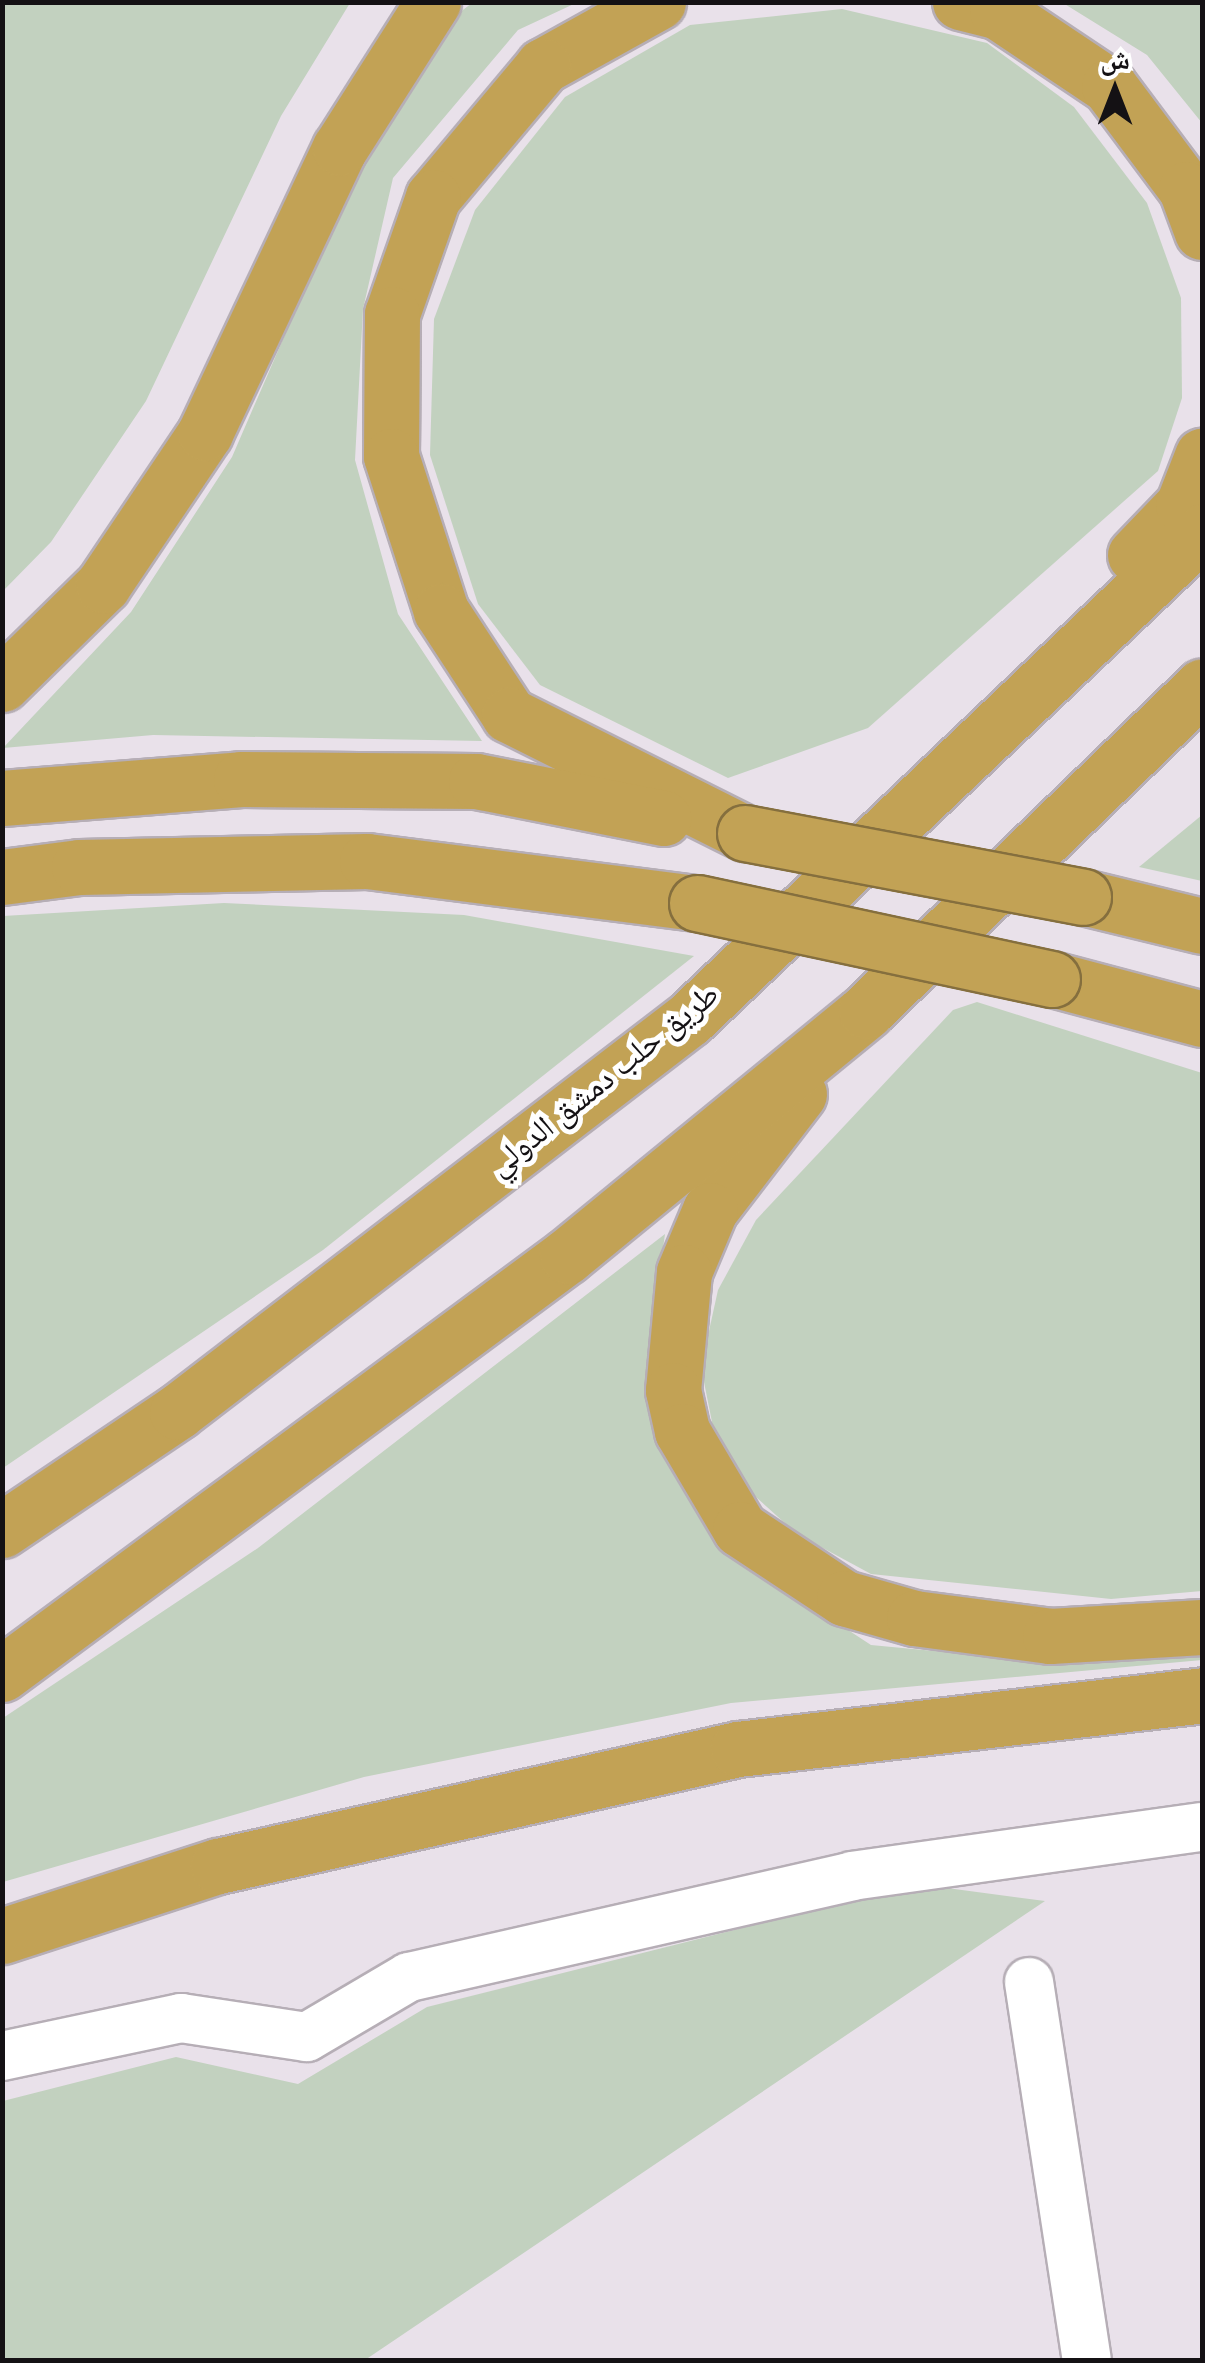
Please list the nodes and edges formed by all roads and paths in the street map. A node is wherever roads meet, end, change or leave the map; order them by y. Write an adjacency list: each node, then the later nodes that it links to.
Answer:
1 (433, 2): 7 (highway)
2 (658, 2): 11 (highway)
3 (960, 2): 4 (highway)
4 (1202, 232)
5 (1202, 456): 9 (highway)
6 (1202, 532): 9 (highway, طريق حلب دمشق الدولي)
7 (2, 684)
8 (1202, 687): 14 (highway)
9 (938, 774): 16 (highway, طريق حلب دمشق الدولي)
10 (2, 798): 11 (highway)
11 (744, 833): 13 (highway, bridge)
12 (2, 877): 15 (highway, bridge)
13 (1202, 926)
14 (866, 1012): 17 (highway); 18 (highway)
15 (1202, 1019)
16 (2, 1530)
17 (1202, 1627)
18 (2, 1674)
19 (1202, 1695): 21 (highway)
20 (1202, 1828): 23 (street)
21 (2, 1936)
22 (1029, 1982): 24 (street)
23 (2, 2056)
24 (1088, 2360)

